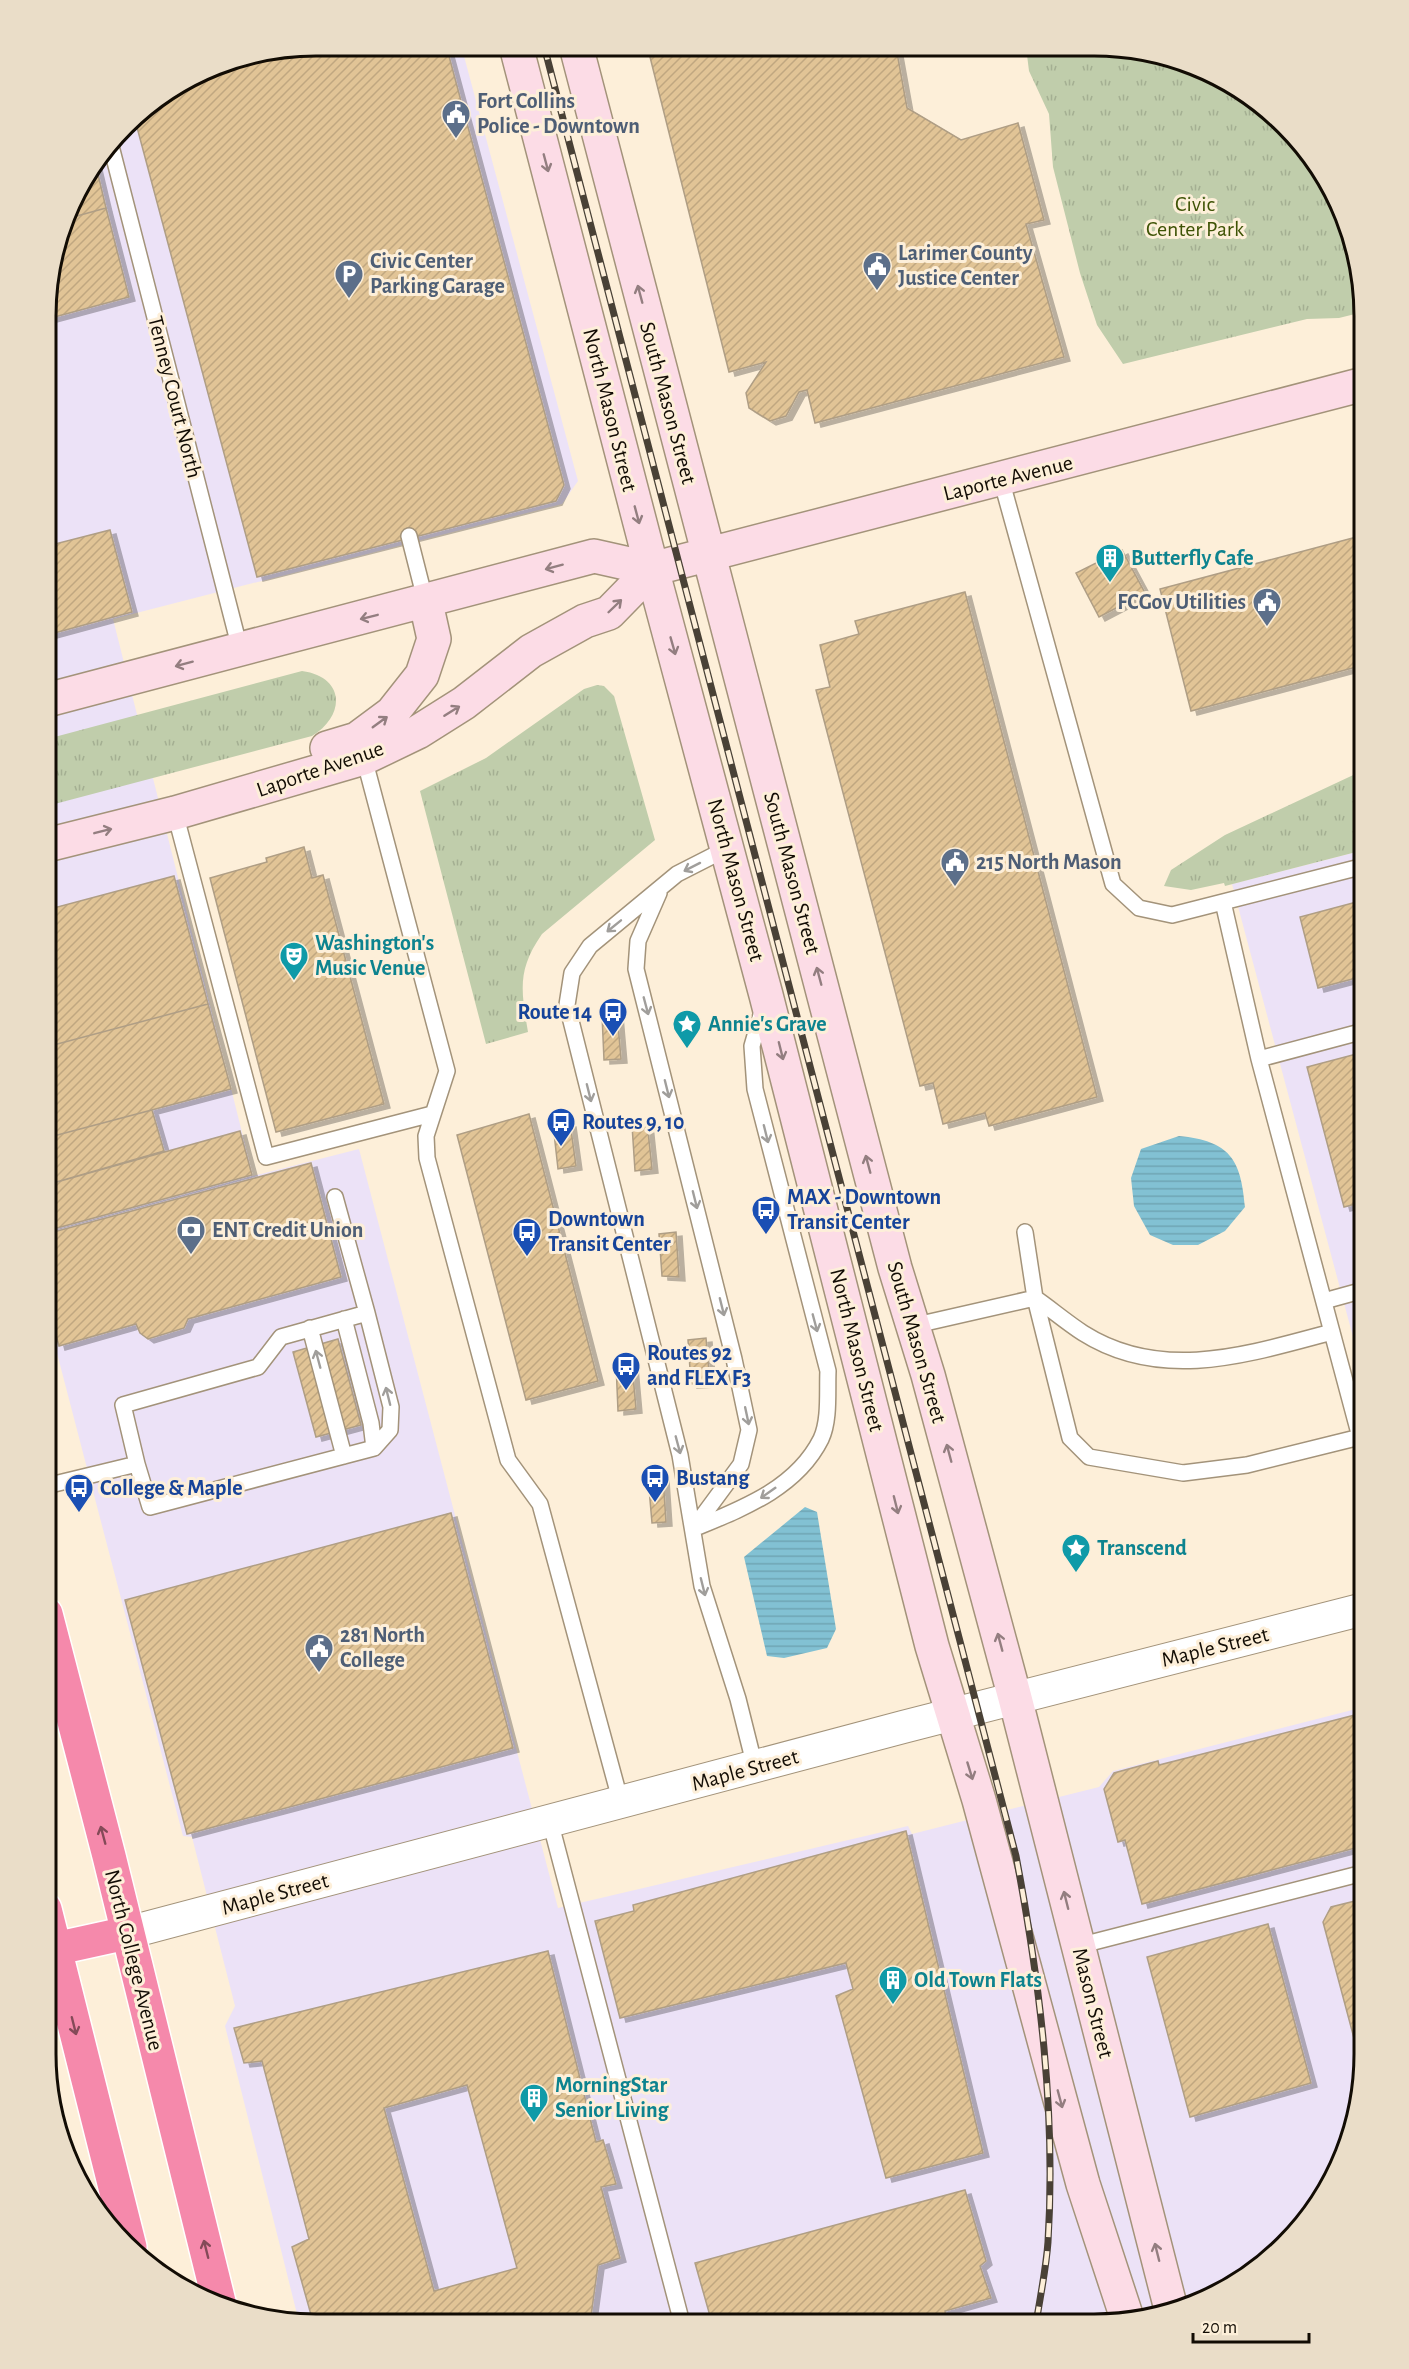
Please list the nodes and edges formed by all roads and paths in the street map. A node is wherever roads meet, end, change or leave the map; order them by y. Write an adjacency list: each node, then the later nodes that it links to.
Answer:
1 (519, 56): 8 (street, North Mason Street, one-way to 8)
2 (579, 56): 7 (street, South Mason Street, one-way to 2)
3 (113, 153): 10 (lane, Tenney Court North)
4 (1354, 387): 5 (street, Laporte Avenue)
5 (1001, 479): 7 (street, Laporte Avenue); 18 (lane)
6 (409, 536): 9 (lane)
7 (708, 554): 8 (street, Laporte Avenue); 30 (street, South Mason Street, one-way to 7)
8 (652, 569): 9 (street, Laporte Avenue, one-way to 9); 12 (street, Laporte Avenue, one-way to 8); 15 (street, North Mason Street, one-way to 15)
9 (426, 603): 10 (street, Laporte Avenue, one-way to 10); 13 (street, one-way to 9)
10 (240, 649): 11 (street, Laporte Avenue, one-way to 11)
11 (56, 698)
12 (363, 758): 13 (street, Laporte Avenue); 22 (lane)
13 (175, 813): 14 (street, Laporte Avenue, one-way to 13); 22 (lane)
14 (56, 843)
15 (728, 848): 17 (lane, one-way to 17); 19 (street, North Mason Street)
16 (1354, 869): 18 (lane)
17 (660, 890): 39 (lane, one-way to 39); 39 (lane, one-way to 39)
18 (1223, 902): 21 (lane)
19 (766, 995): 39 (lane, one-way to 39); 43 (street, North Mason Street, one-way to 43)
20 (1354, 1034): 21 (lane)
21 (1259, 1059): 27 (lane)
22 (432, 1113): 45 (lane)
23 (335, 1197): 28 (lane)
24 (1025, 1232): 26 (lane)
25 (1354, 1293): 27 (lane)
26 (1035, 1298): 30 (lane); 32 (lane); 34 (lane)
27 (1324, 1301): 32 (lane)
28 (367, 1313): 29 (lane); 35 (lane, one-way to 28)
29 (344, 1319): 31 (lane); 35 (lane)
30 (912, 1326): 42 (street, South Mason Street, one-way to 30)
31 (310, 1328): 36 (lane, one-way to 31); 37 (lane)
32 (1332, 1332): 33 (lane)
33 (1354, 1415)
34 (1354, 1446)
35 (374, 1448): 36 (lane)
36 (344, 1456): 37 (lane)
37 (137, 1464): 38 (lane)
38 (56, 1484)
39 (693, 1529): 44 (lane, one-way to 44)
40 (1354, 1612): 42 (street, Maple Street)
41 (56, 1653): 48 (highway, North College Avenue, one-way to 41)
42 (1015, 1698): 43 (street, Maple Street); 49 (street, Mason Street, one-way to 42)
43 (953, 1714): 44 (street, Maple Street); 55 (street, one-way to 55)
44 (755, 1767): 45 (street, Maple Street)
45 (621, 1803): 46 (street, Maple Street)
46 (550, 1821): 48 (street, Maple Street); 56 (lane)
47 (1354, 1876): 49 (lane)
48 (127, 1933): 50 (highway); 53 (highway, North College Avenue, one-way to 48)
49 (1078, 1946): 54 (street, Mason Street, one-way to 49)
50 (56, 1948)
51 (56, 1971): 52 (highway, one-way to 52)
52 (126, 2231)
53 (217, 2294)
54 (1169, 2302)
55 (1125, 2311)
56 (680, 2314)

